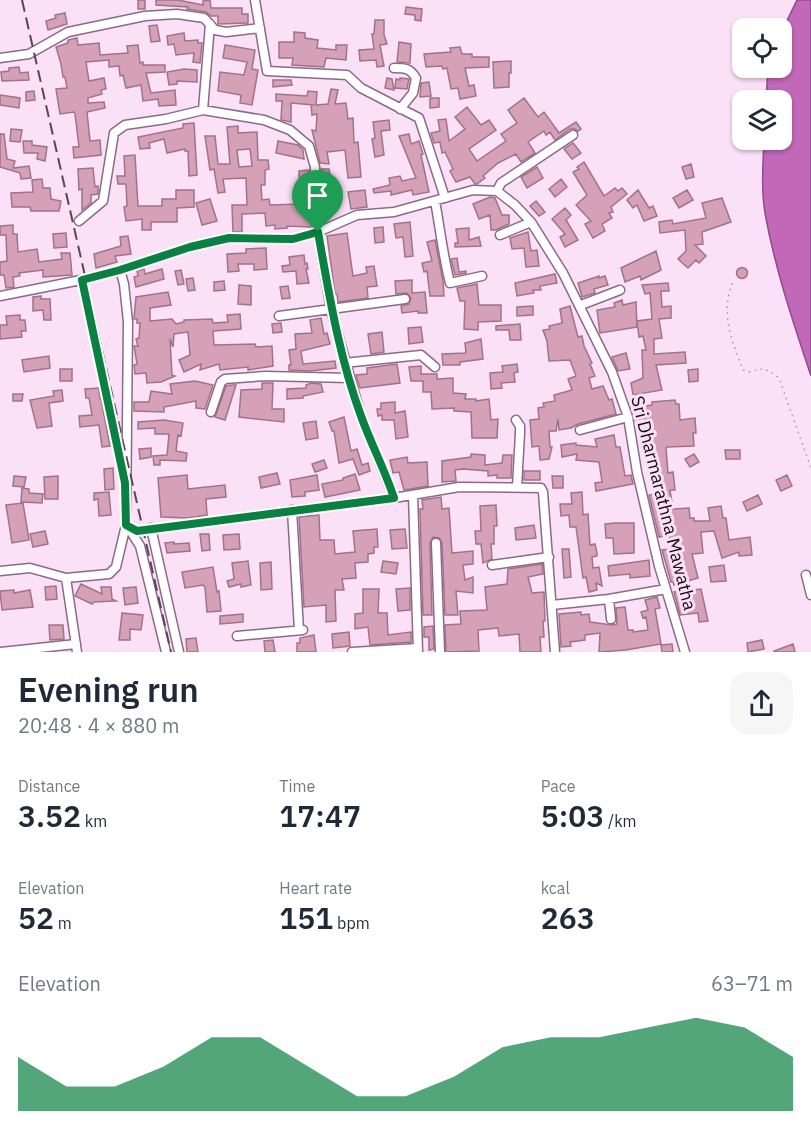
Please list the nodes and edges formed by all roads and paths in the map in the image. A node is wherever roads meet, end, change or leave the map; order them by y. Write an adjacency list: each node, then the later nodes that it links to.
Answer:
1 (254, 0): 3 (street)
2 (210, 24): 3 (street); 4 (street); 7 (street)
3 (260, 28): 6 (street)
4 (0, 58)
5 (394, 68): 6 (street)
6 (400, 109): 10 (street)
7 (203, 111): 12 (street); 14 (street)
8 (573, 135): 9 (street)
9 (497, 191): 10 (street); 13 (street, Sri Dharmarathna Mawatha)
10 (445, 198): 11 (street)
11 (435, 201): 14 (street); 17 (street)
12 (79, 221)
13 (531, 222): 15 (street); 23 (street, Sri Dharmarathna Mawatha)
14 (318, 232): 16 (street); 24 (street)
15 (500, 235)
16 (120, 270): 18 (street); 38 (street)
17 (482, 276)
18 (82, 280): 21 (street); 38 (street)
19 (732, 282): 33 (path)
20 (620, 290): 23 (street)
21 (0, 296)
22 (405, 299): 24 (street)
23 (581, 305): 30 (street, Sri Dharmarathna Mawatha)
24 (332, 310): 25 (street); 26 (street)
25 (279, 316)
26 (344, 363): 27 (street); 28 (street)
27 (435, 367)
28 (349, 378): 29 (street); 36 (street)
29 (211, 412)
30 (628, 417): 32 (street); 46 (street, Sri Dharmarathna Mawatha)
31 (516, 420): 34 (street)
32 (580, 430)
33 (811, 468)
34 (517, 487): 35 (street); 41 (street)
35 (412, 495): 36 (street); 53 (street)
36 (394, 498): 37 (street)
37 (292, 510): 39 (street); 51 (street)
38 (126, 525): 39 (street); 45 (street); 55 (street)
39 (151, 528): 56 (street)
40 (436, 543): 59 (street)
41 (549, 558): 42 (street); 49 (street)
42 (492, 565)
43 (0, 571): 45 (street)
44 (806, 575): 47 (street)
45 (66, 578): 52 (street)
46 (666, 589): 48 (street); 61 (street, Sri Dharmarathna Mawatha)
47 (811, 595)
48 (609, 599): 49 (street); 50 (street)
49 (552, 605): 60 (street)
50 (611, 619)
51 (237, 636)
52 (77, 648): 54 (street)
53 (418, 650): 58 (street)
54 (1, 652)
55 (166, 652)
56 (179, 652)
57 (352, 652): 58 (street)
58 (364, 652)
59 (440, 652)
60 (555, 652)
61 (685, 652)

